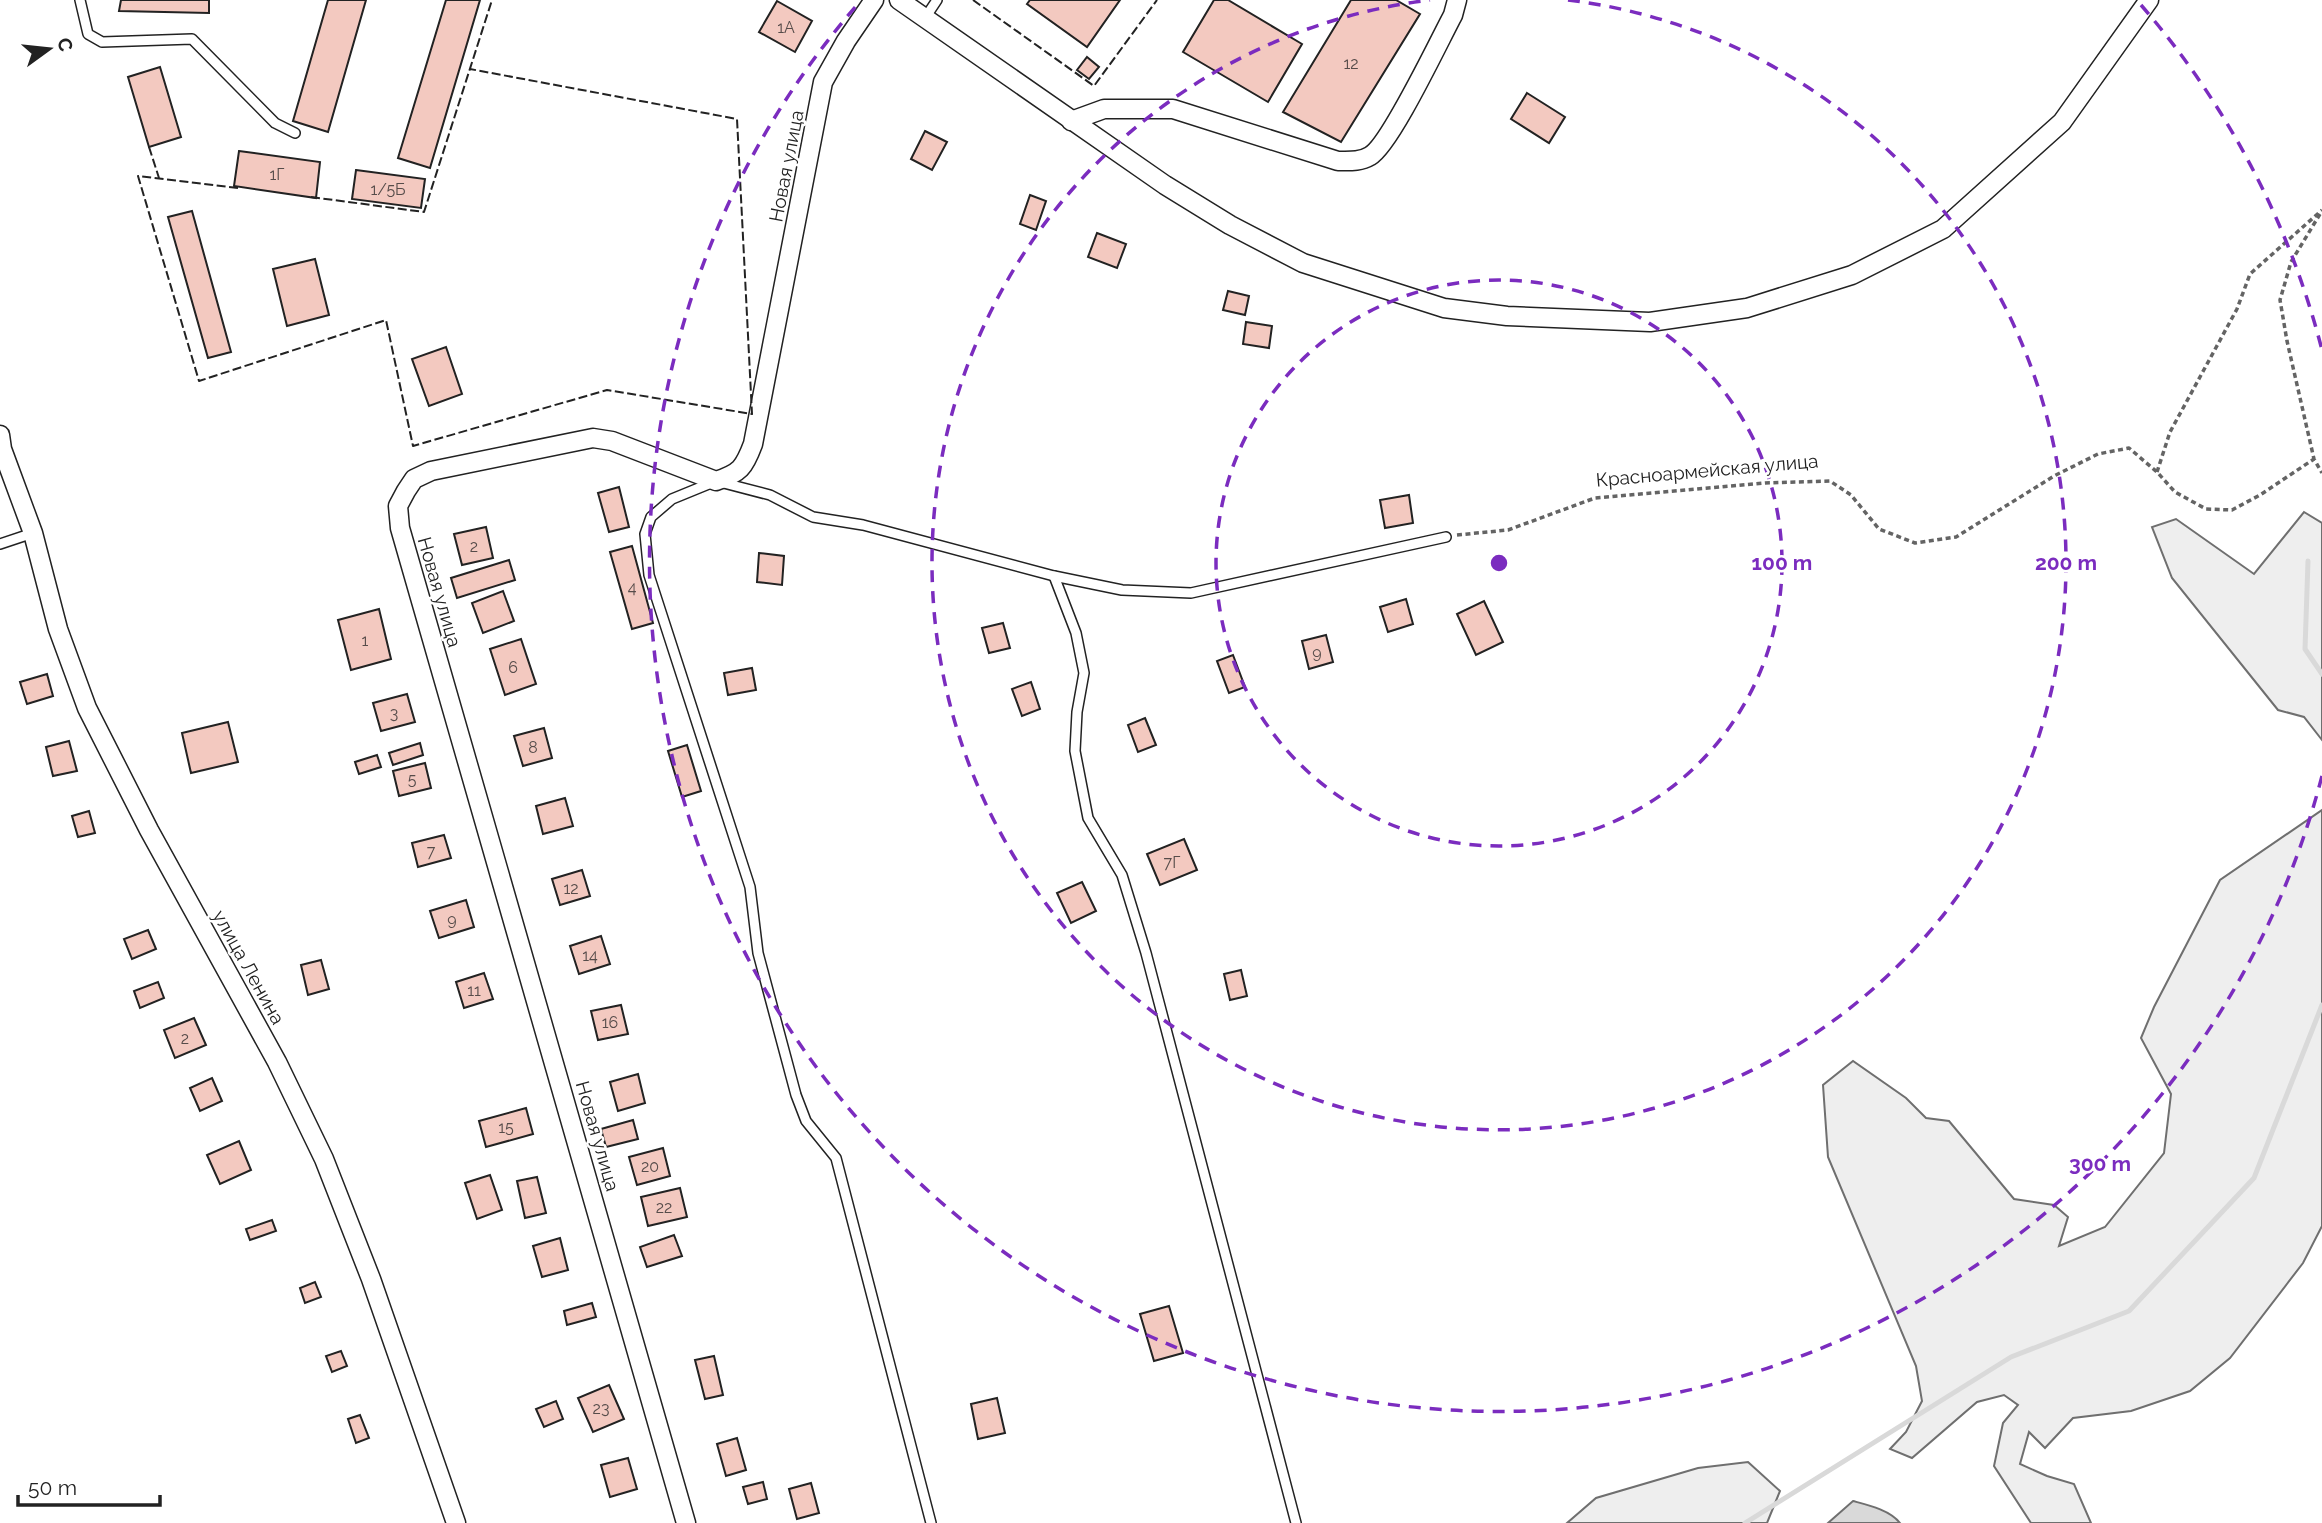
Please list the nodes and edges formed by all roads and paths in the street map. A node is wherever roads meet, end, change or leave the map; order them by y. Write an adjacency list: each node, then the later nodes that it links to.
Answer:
1 (80, 0): 9 (lane)
2 (874, 0): 15 (street, Новая улица)
3 (899, 0): 7 (street)
4 (937, 0): 7 (lane)
5 (1457, 0): 8 (street)
6 (2149, 0): 8 (street)
7 (925, 18): 8 (street)
8 (1070, 121)
9 (295, 133)
10 (2322, 210): 12 (path); 13 (path)
11 (0, 435): 16 (street, улица Ленина)
12 (2314, 459): 13 (path, Красноармейская улица); 14 (path)
13 (2157, 471): 17 (path, Красноармейская улица)
14 (2322, 473)
15 (716, 481): 19 (lane); 21 (street, Новая улица); 22 (lane)
16 (33, 533): 18 (lane); 20 (street, улица Ленина)
17 (1446, 537): 19 (lane)
18 (0, 544)
19 (1054, 576): 23 (lane)
20 (456, 1523)
21 (686, 1523)
22 (931, 1523)
23 (1296, 1523)

